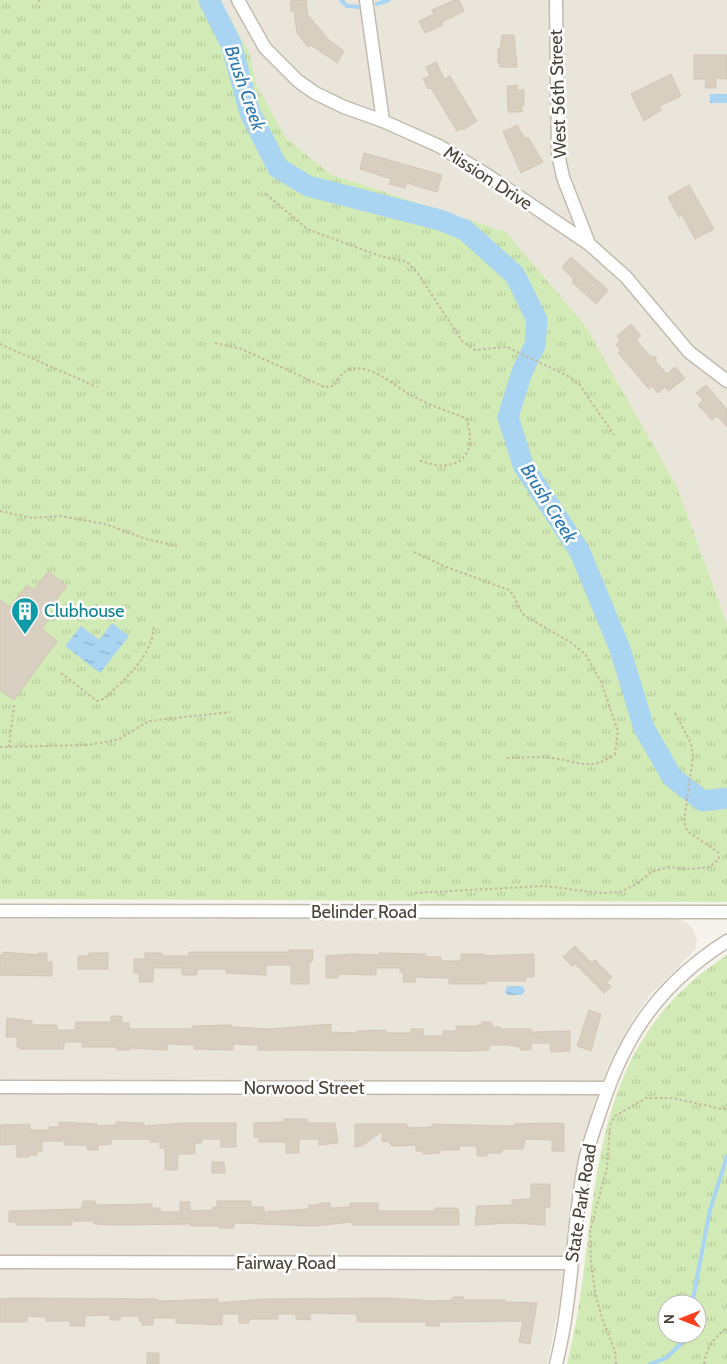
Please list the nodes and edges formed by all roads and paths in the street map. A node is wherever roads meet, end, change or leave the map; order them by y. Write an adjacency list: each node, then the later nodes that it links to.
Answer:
1 (238, 0): 4 (street, Mission Drive)
2 (366, 0): 4 (street)
3 (556, 0): 6 (street, West 56th Street)
4 (383, 121): 6 (street, Mission Drive)
5 (266, 194): 11 (path)
6 (589, 244): 9 (street, Mission Drive)
7 (215, 343): 12 (path)
8 (0, 344): 10 (path)
9 (727, 381)
10 (97, 387)
11 (614, 435)
12 (419, 460)
13 (0, 511): 14 (path)
14 (177, 546)
15 (414, 552): 23 (path)
16 (154, 625): 17 (path)
17 (61, 673)
18 (14, 705): 22 (path)
19 (230, 712): 22 (path)
20 (675, 713): 24 (path)
21 (0, 747): 22 (path)
22 (9, 747)
23 (506, 758)
24 (415, 893)
25 (0, 911): 26 (street, Belinder Road)
26 (727, 912)
27 (727, 941): 29 (street, State Park Road)
28 (0, 1087): 29 (street, Norwood Street)
29 (608, 1088): 32 (street, State Park Road)
30 (727, 1110): 35 (path)
31 (0, 1262): 32 (street, Fairway Road)
32 (572, 1263): 34 (street, State Park Road)
33 (727, 1328): 36 (path)
34 (556, 1364)
35 (616, 1364)
36 (704, 1364)

